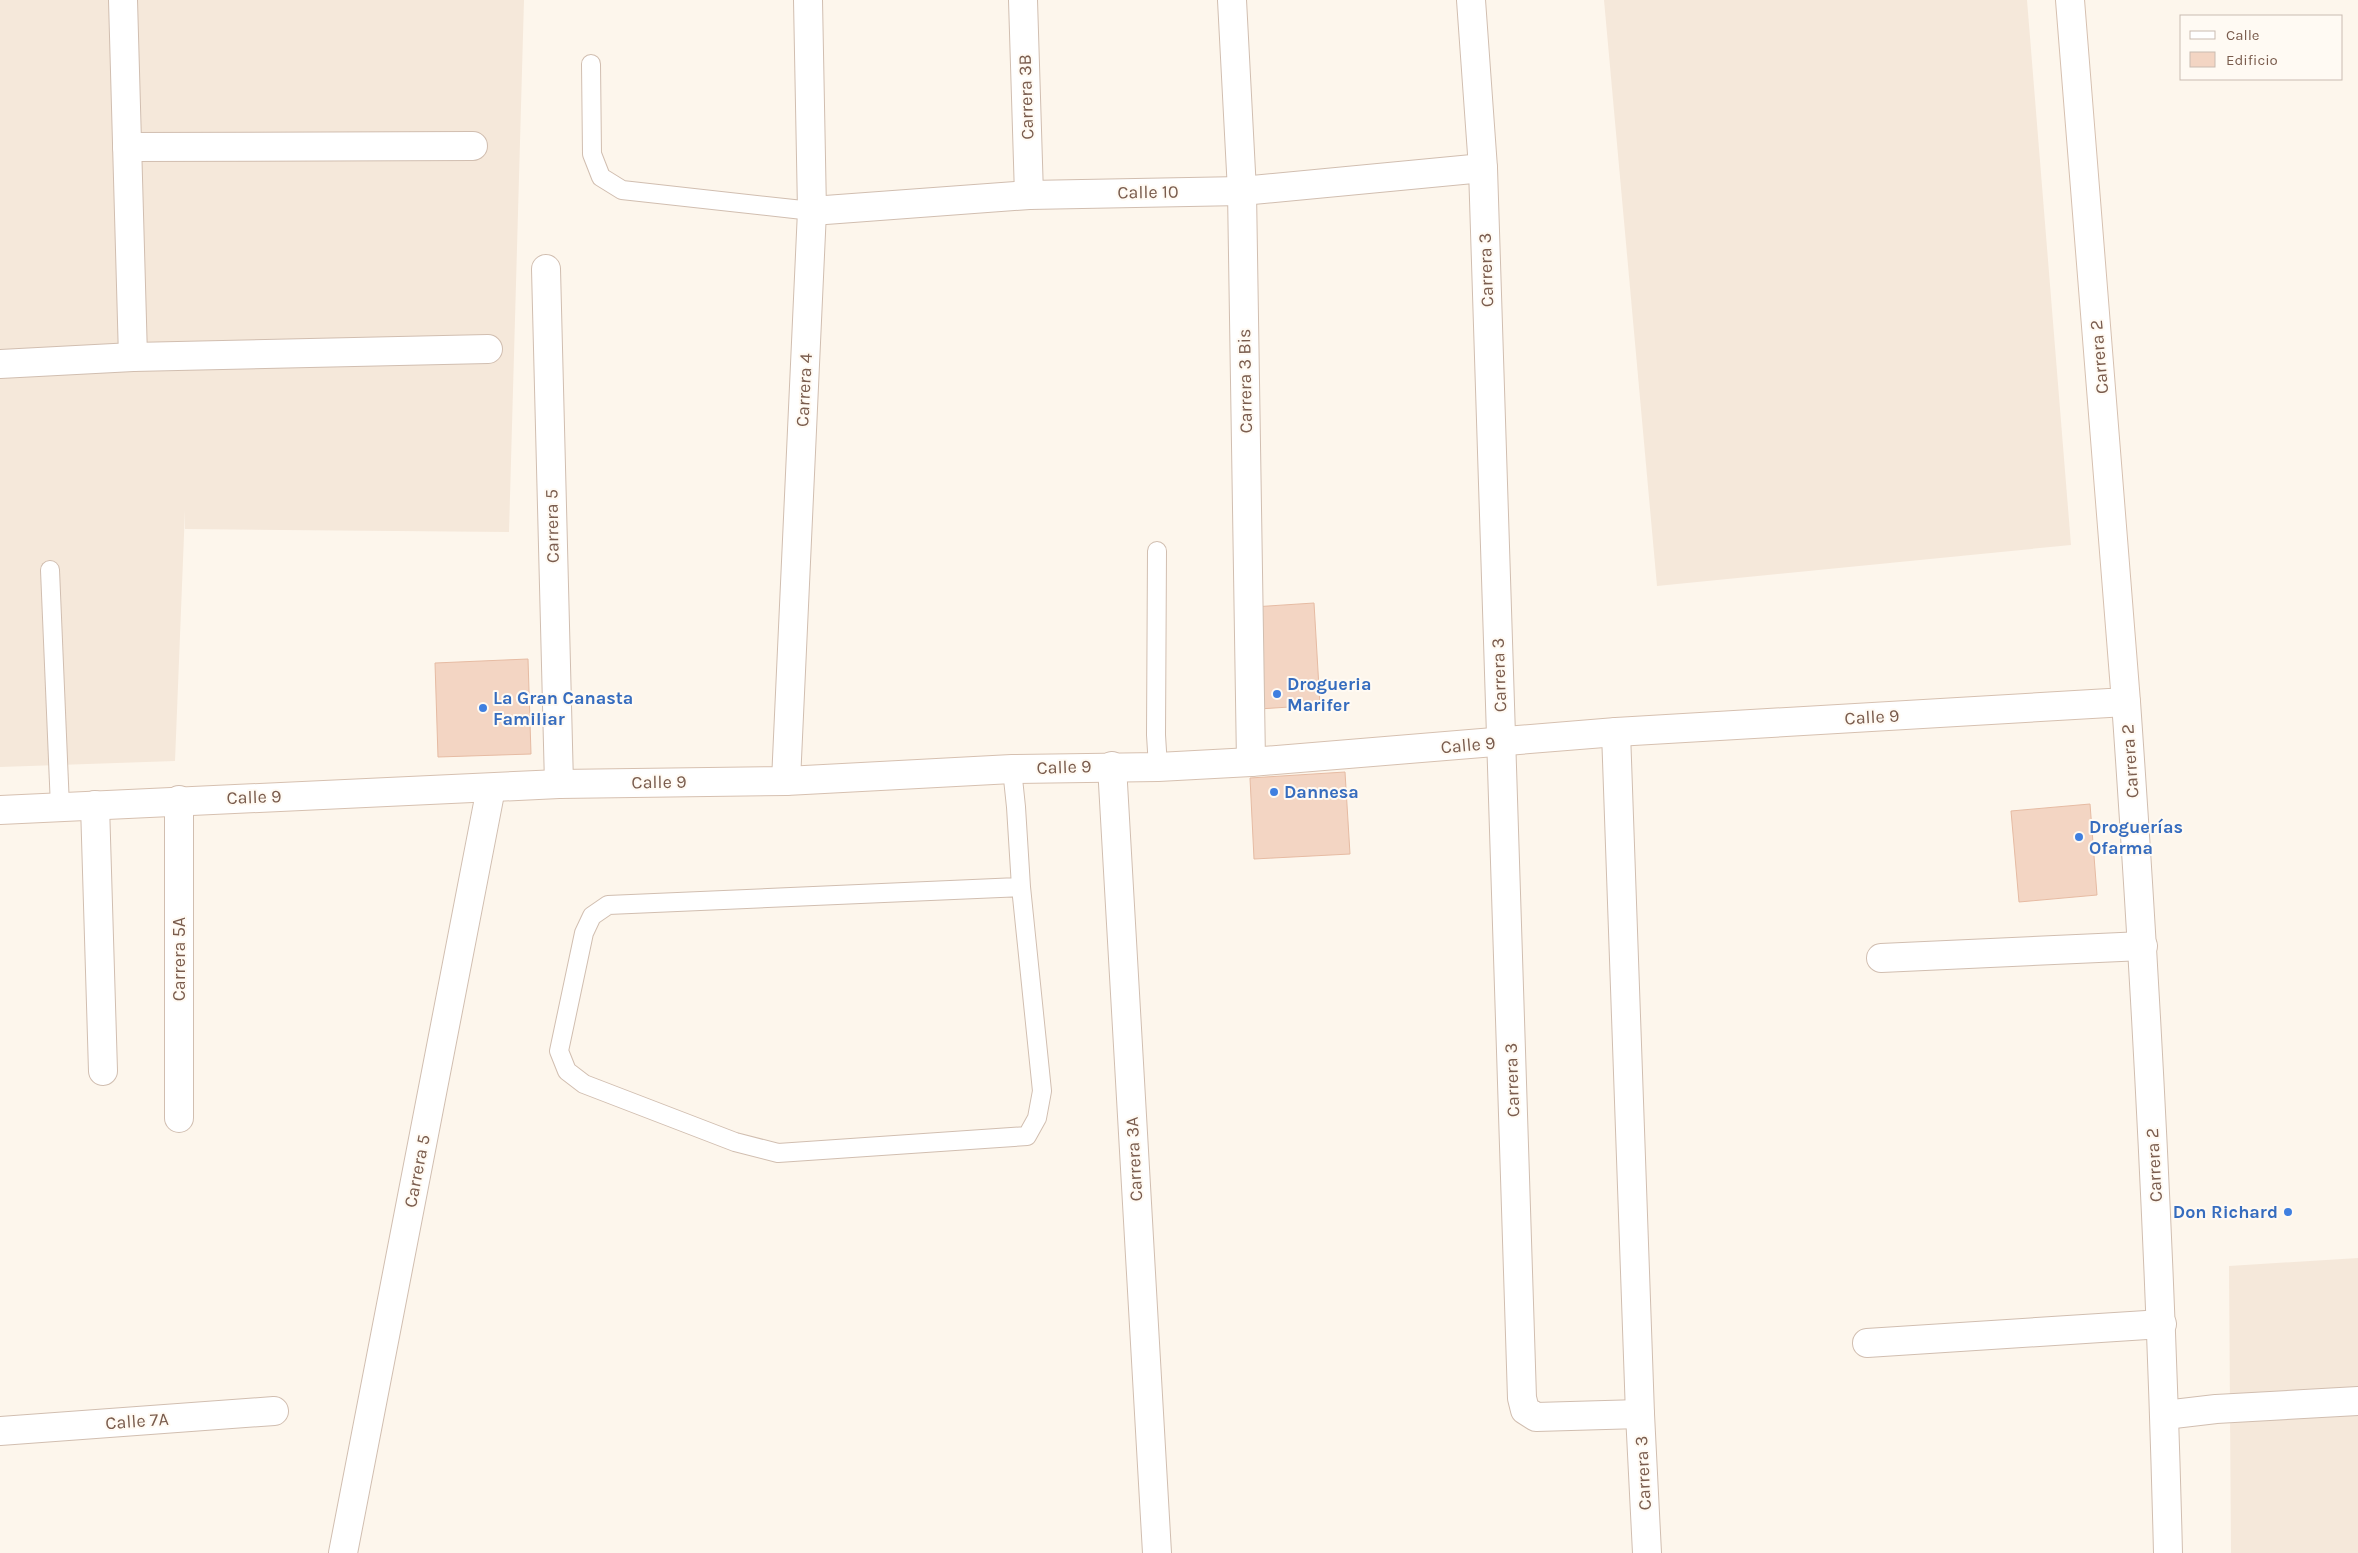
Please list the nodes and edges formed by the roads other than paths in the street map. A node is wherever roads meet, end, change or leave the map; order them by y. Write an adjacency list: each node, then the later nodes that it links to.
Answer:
1 (123, 0): 9 (street)
2 (808, 0): 13 (street, Carrera 4)
3 (1023, 0): 12 (street, Carrera 3B)
4 (1232, 0): 11 (street, Carrera 3 Bis)
5 (1472, 0): 10 (street, Carrera 3)
6 (2070, 0): 20 (street, Carrera 2)
7 (591, 64): 13 (lane)
8 (473, 146): 9 (street)
9 (128, 147): 16 (street)
10 (1483, 168): 11 (street, Calle 10); 22 (street, Carrera 3)
11 (1242, 191): 12 (street, Calle 10); 23 (street, Carrera 3 Bis)
12 (1029, 195): 13 (street, Calle 10)
13 (812, 211): 27 (street, Carrera 4)
14 (546, 269): 28 (street, Carrera 5)
15 (488, 349): 16 (street)
16 (133, 356): 17 (street)
17 (0, 364)
18 (1157, 550): 25 (lane)
19 (50, 570): 32 (lane)
20 (2126, 702): 21 (street, Calle 9); 35 (street, Carrera 2)
21 (1616, 732): 22 (street, Calle 9); 43 (street, Carrera 3)
22 (1501, 742): 23 (street, Calle 9); 43 (street, Carrera 3)
23 (1251, 762): 25 (street, Calle 9)
24 (1112, 766): 25 (street, Calle 9); 26 (street, Calle 9); 47 (street, Carrera 3A)
25 (1158, 766)
26 (1012, 769): 27 (street, Calle 9); 34 (lane)
27 (786, 781): 28 (street, Calle 9)
28 (559, 784): 29 (street, Calle 9)
29 (491, 788): 30 (street, Calle 9); 46 (street, Carrera 5)
30 (179, 800): 31 (street, Calle 9); 38 (street, Carrera 5A)
31 (95, 805): 32 (street, Calle 9); 37 (street)
32 (60, 807): 33 (street, Calle 9)
33 (0, 810)
34 (1021, 886): 34 (lane)
35 (2143, 946): 36 (street); 39 (street, Carrera 2)
36 (1881, 958)
37 (103, 1071)
38 (179, 1118)
39 (2162, 1324): 40 (street); 44 (street, Carrera 2)
40 (1867, 1342)
41 (2358, 1401): 44 (street)
42 (274, 1411): 45 (street, Calle 7A)
43 (1640, 1414): 48 (street, Carrera 3)
44 (2165, 1415): 49 (street, Carrera 2)
45 (0, 1431)
46 (344, 1553)
47 (1157, 1553)
48 (1647, 1553)
49 (2168, 1553)

